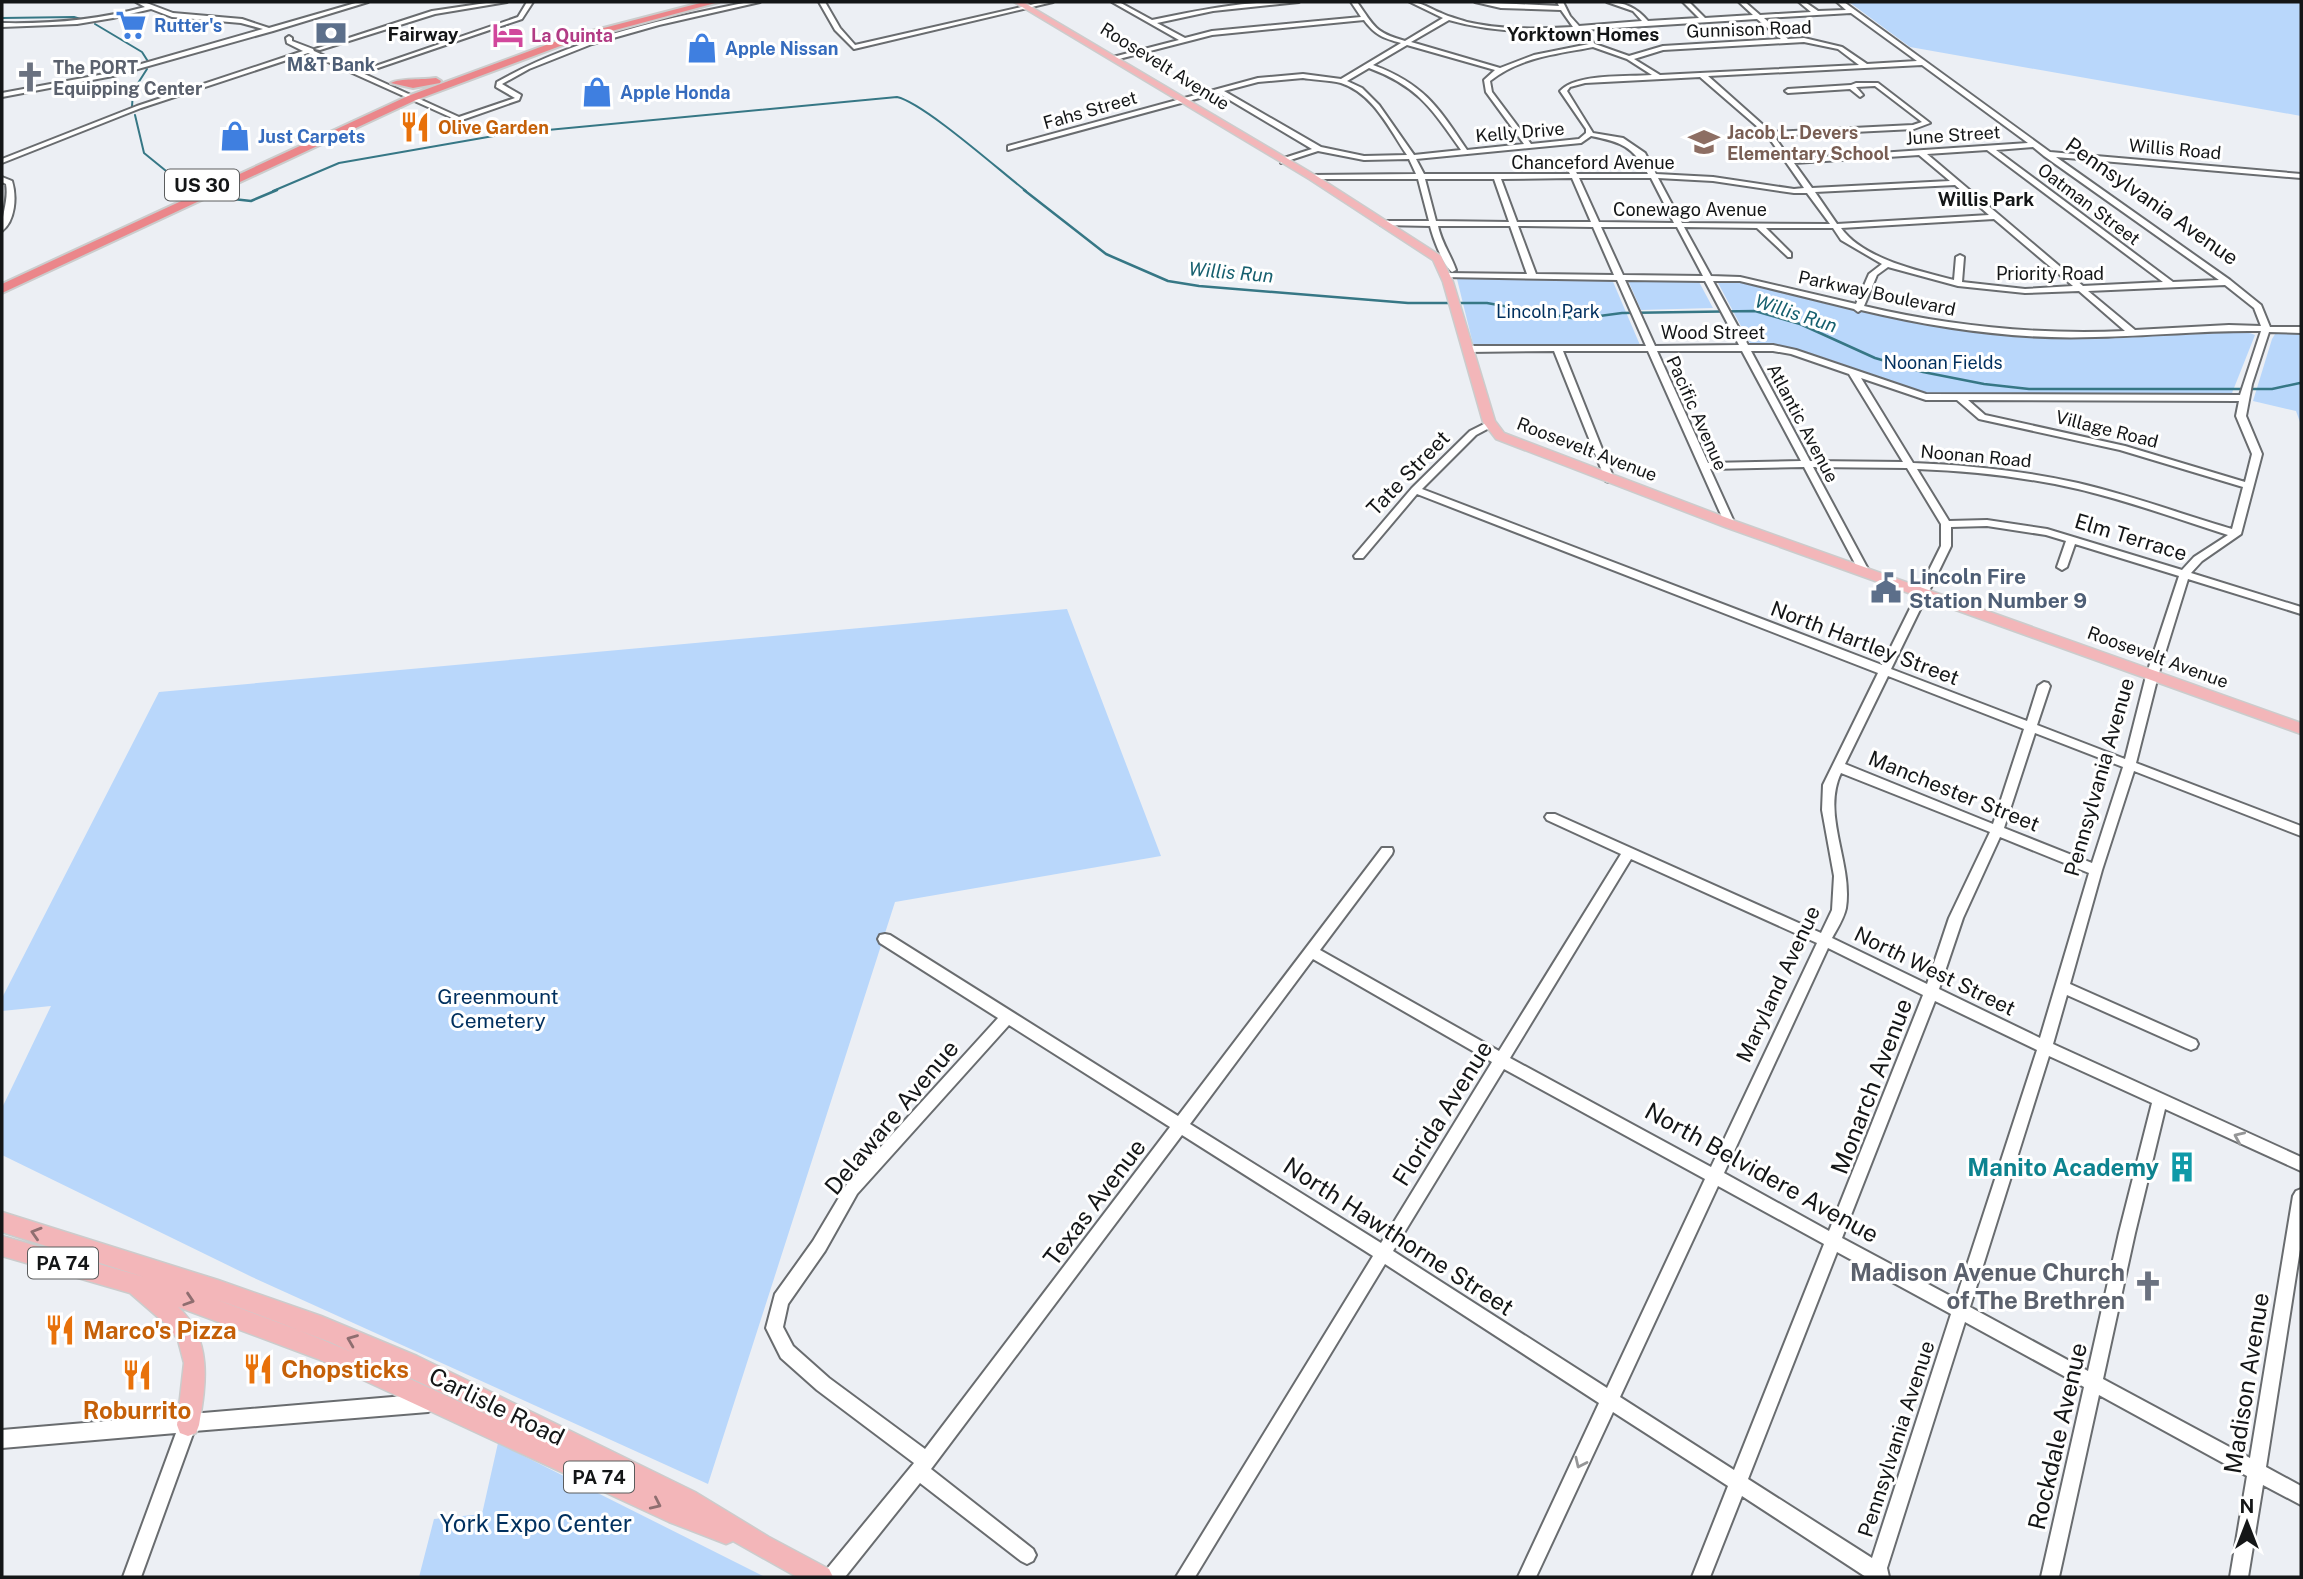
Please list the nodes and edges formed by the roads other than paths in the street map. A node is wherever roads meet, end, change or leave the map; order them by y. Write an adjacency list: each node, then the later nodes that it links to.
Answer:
1 (139, 2): 24 (street)
2 (365, 2): 35 (street)
3 (495, 2): 4 (street); 40 (street)
4 (505, 2)
5 (530, 2): 47 (street)
6 (697, 2): 50 (highway, US 30 / US 30)
7 (714, 2): 58 (highway, US 30 / US 30)
8 (757, 2): 58 (street)
9 (822, 2): 22 (street)
10 (1050, 2): 22 (street)
11 (1129, 2): 21 (street)
12 (1296, 2): 31 (street)
13 (1354, 2): 28 (street)
14 (1413, 2): 29 (street)
15 (1478, 2): 23 (street)
16 (1610, 2): 32 (street)
17 (1686, 2): 30 (street)
18 (1742, 2): 27 (street)
19 (1801, 2): 26 (street)
20 (1840, 2): 25 (street, Pennsylvania Avenue)
21 (1117, 3): 31 (street)
22 (1022, 4): 41 (main road, Roosevelt Avenue)
23 (1561, 5): 34 (street)
24 (150, 7): 33 (street); 35 (street)
25 (1853, 11): 26 (street); 43 (street, Pennsylvania Avenue)
26 (1816, 13): 27 (street)
27 (1760, 17): 30 (street); 37 (street)
28 (1365, 18): 36 (street); 38 (street)
29 (1448, 18): 34 (street); 38 (street)
30 (1704, 20): 32 (street)
31 (1151, 22): 36 (street)
32 (1647, 23): 34 (street)
33 (2, 24)
34 (1575, 27): 39 (street)
35 (271, 30): 40 (street); 57 (street)
36 (1184, 40): 41 (street)
37 (1787, 41): 42 (street, Gunnison Road); 44 (street, Gunnison Road)
38 (1405, 44): 45 (street); 46 (street)
39 (1593, 46): 42 (street); 46 (street)
40 (317, 51): 47 (street); 58 (street); 71 (street); 75 (street)
41 (1115, 58): 59 (main road, Roosevelt Avenue)
42 (1629, 58): 49 (street)
43 (1924, 63): 44 (street, Kelly Drive); 62 (street, Pennsylvania Avenue)
44 (1864, 65): 48 (street, Kelly Drive)
45 (1370, 66): 51 (street); 67 (street)
46 (1498, 69): 63 (street)
47 (367, 70): 52 (street)
48 (1701, 74): 49 (street, Kelly Drive); 61 (street, Priority Road)
49 (1657, 76): 60 (street, Kelly Drive)
50 (437, 80): 52 (highway); 58 (highway, US 30 / US 30)
51 (1342, 81): 54 (street, Fahs Street); 70 (street, Fahs Street)
52 (396, 83): 58 (street)
53 (1848, 88): 55 (street); 56 (street); 61 (street)
54 (1219, 91): 59 (street, Fahs Street); 66 (street, Kelly Drive)
55 (1788, 91)
56 (1860, 95)
57 (2, 96)
58 (414, 96): 102 (highway, US 30 / US 30); 106 (highway, US 30 / US 30)
59 (1182, 100): 64 (street, Fahs Street); 72 (main road, Roosevelt Avenue)
60 (1590, 134): 63 (street, Kelly Drive); 76 (street, Atlantic Avenue)
61 (1769, 134): 73 (street, Priority Road)
62 (2035, 145): 65 (street, June Street); 69 (street, Pennsylvania Avenue)
63 (1530, 147): 67 (street, Kelly Drive)
64 (1011, 148)
65 (1989, 148): 68 (street, June Street); 105 (street, Oatman Street)
66 (1318, 149): 70 (street, Kelly Drive); 72 (street)
67 (1466, 153): 70 (street, Kelly Drive)
68 (1921, 153): 73 (street, June Street); 83 (street)
69 (2047, 154): 77 (street, Willis Road); 103 (street, Pennsylvania Avenue)
70 (1412, 157): 79 (street, Fahs Street)
71 (2, 161)
72 (1284, 161): 78 (main road, Roosevelt Avenue)
73 (1789, 161): 84 (street, Priority Road)
74 (1568, 162): 80 (street, Pacific Avenue)
75 (2, 167)
76 (1654, 176): 80 (street, Chanceford Avenue); 84 (street, Chanceford Avenue); 90 (street, Atlantic Avenue)
77 (2301, 176)
78 (1312, 177): 79 (street, Chanceford Avenue); 86 (main road, Roosevelt Avenue)
79 (1421, 177): 81 (street, Chanceford Avenue); 87 (street, Fahs Street)
80 (1575, 177): 81 (street, Chanceford Avenue); 89 (street, Pacific Avenue)
81 (1497, 178): 88 (street)
82 (2, 179): 93 (street)
83 (1957, 183): 84 (street, Chanceford Avenue); 85 (street)
84 (1811, 191): 92 (street, Priority Road)
85 (1995, 217): 92 (street, Conewago Avenue); 107 (street)
86 (1384, 223): 87 (street, Conewago Avenue); 98 (main road, Roosevelt Avenue)
87 (1433, 223): 88 (street, Conewago Avenue); 94 (street, Fahs Street)
88 (1513, 224): 89 (street, Conewago Avenue); 99 (street)
89 (1596, 224): 90 (street, Conewago Avenue); 100 (street, Pacific Avenue)
90 (1679, 224): 91 (street, Conewago Avenue); 101 (street, Atlantic Avenue)
91 (1759, 225): 92 (street, Conewago Avenue); 95 (street)
92 (1835, 226): 97 (street, Priority Road)
93 (2, 229)
94 (1446, 254): 98 (street)
95 (1788, 255)
96 (1960, 257): 104 (street)
97 (1887, 264): 104 (street, Priority Road); 108 (street)
98 (1449, 272): 99 (street, Parkway Boulevard); 116 (main road, Roosevelt Avenue)
99 (1532, 275): 100 (street, Parkway Boulevard)
100 (1619, 276): 101 (street, Parkway Boulevard); 114 (street, Pacific Avenue)
101 (1705, 277): 108 (street, Parkway Boulevard); 109 (street, Atlantic Avenue)
102 (2, 278)
103 (2227, 282): 105 (street, Priority Road); 110 (street, Pennsylvania Avenue)
104 (1958, 284): 107 (street, Priority Road)
105 (2170, 284): 107 (street, Priority Road)
106 (2, 289)
107 (2084, 290): 112 (street)
108 (1858, 309): 112 (street, Parkway Boulevard)
109 (1726, 313): 113 (street, Atlantic Avenue)
110 (2266, 328): 111 (street, Parkway Boulevard); 112 (street, Parkway Boulevard); 118 (street)
111 (2301, 330)
112 (2133, 333)
113 (1744, 346): 114 (street, Wood Street); 117 (street, Wood Street); 121 (street, Atlantic Avenue)
114 (1650, 347): 115 (street, Wood Street); 122 (street, Pacific Avenue)
115 (1557, 348): 116 (street, Wood Street); 124 (street)
116 (1468, 349): 120 (main road, Roosevelt Avenue)
117 (1853, 373): 119 (street, Wood Street); 123 (street)
118 (2245, 392): 119 (street, Wood Street); 125 (street)
119 (1961, 398): 125 (street, Village Road)
120 (1490, 424): 124 (main road, Roosevelt Avenue); 126 (street, Tate Street)
121 (1807, 464): 122 (street, Noonan Road); 123 (street, Noonan Road); 133 (street, Atlantic Avenue)
122 (1704, 466): 127 (street, Pacific Avenue)
123 (1910, 466): 128 (street); 129 (street, Noonan Road)
124 (1609, 479): 127 (main road, Roosevelt Avenue)
125 (2249, 486): 129 (street)
126 (1415, 490): 131 (street, Tate Street); 137 (street, North Hartley Street)
127 (1730, 524): 133 (main road, Roosevelt Avenue)
128 (1946, 524): 130 (street, Elm Terrace); 135 (street, Maryland Avenue)
129 (2236, 534): 134 (street)
130 (2072, 539): 132 (street); 134 (street, Elm Terrace)
131 (1359, 556)
132 (2062, 567)
133 (1864, 571): 135 (main road, Roosevelt Avenue)
134 (2185, 573): 136 (street, Elm Terrace); 138 (street, Pennsylvania Avenue)
135 (1923, 592): 137 (street, Maryland Avenue); 138 (main road, Roosevelt Avenue)
136 (2301, 611)
137 (1884, 671): 140 (street, North Hartley Street); 143 (street, Maryland Avenue)
138 (2152, 676): 141 (main road, Roosevelt Avenue); 142 (street, Pennsylvania Avenue)
139 (2044, 686): 140 (street, Monarch Avenue)
140 (2031, 728): 142 (street, North Hartley Street); 145 (street, Monarch Avenue)
141 (2301, 729)
142 (2130, 764): 146 (street, North Hartley Street); 149 (street, Pennsylvania Avenue)
143 (1837, 766): 145 (street, Manchester Street); 151 (street, Maryland Avenue)
144 (1551, 817): 148 (street, North West Street)
145 (1998, 828): 149 (street, Manchester Street); 154 (street, Monarch Avenue)
146 (2301, 831)
147 (1387, 851): 152 (street, Texas Avenue)
148 (1628, 853): 151 (street, North West Street); 158 (street, Florida Avenue)
149 (2096, 870): 153 (street, Pennsylvania Avenue)
150 (885, 939): 155 (street, North Hawthorne Street)
151 (1823, 940): 154 (street, North West Street); 162 (street, Maryland Avenue)
152 (1310, 951): 158 (street, North Belvidere Avenue); 160 (street, Texas Avenue)
153 (2062, 987): 156 (street); 157 (street, Pennsylvania Avenue)
154 (1931, 993): 157 (street, North West Street); 165 (street, Monarch Avenue)
155 (1007, 1017): 160 (street, North Hawthorne Street); 176 (street, Delaware Avenue)
156 (2191, 1044)
157 (2045, 1048): 159 (street, North West Street); 169 (street, Pennsylvania Avenue)
158 (1501, 1060): 162 (street, North Belvidere Avenue); 167 (street, Florida Avenue)
159 (2160, 1101): 161 (street, North West Street, one-way to 159); 170 (street, Rockdale Avenue)
160 (1180, 1126): 167 (street, North Hawthorne Street); 176 (street, Texas Avenue)
161 (2301, 1164)
162 (1714, 1174): 165 (street, North Belvidere Avenue); 171 (street, Maryland Avenue)
163 (2301, 1196): 177 (street, Madison Avenue)
164 (2, 1222): 174 (main road, Carlisle Road / PA 74, one-way to 164)
165 (1835, 1240): 169 (street, North Belvidere Avenue); 178 (street, Monarch Avenue)
166 (2, 1245): 168 (main road, Carlisle Road / PA 74)
167 (1382, 1253): 171 (street, North Hawthorne Street); 186 (street, Florida Avenue)
168 (124, 1281): 172 (main road, Carlisle Road / PA 74, one-way to 172); 173 (main road)
169 (1962, 1309): 170 (street, North Belvidere Avenue); 182 (street, Pennsylvania Avenue)
170 (2094, 1384): 177 (street, North Belvidere Avenue); 189 (street, Rockdale Avenue)
171 (1609, 1401): 178 (street, North Hawthorne Street); 187 (street, Maryland Avenue, one-way to 187)
172 (439, 1402): 173 (street); 174 (main road); 180 (main road, Carlisle Road / PA 74, one-way to 180)
173 (188, 1425): 175 (street); 183 (street)
174 (547, 1430): 180 (main road, Carlisle Road / PA 74)
175 (2, 1439)
176 (923, 1466): 181 (street, Delaware Avenue); 185 (street, Texas Avenue)
177 (2256, 1471): 179 (street, North Belvidere Avenue); 190 (street, Madison Avenue)
178 (1738, 1482): 182 (street, North Hawthorne Street); 188 (street, Monarch Avenue)
179 (2301, 1496)
180 (761, 1545): 184 (main road, PA 74)
181 (1027, 1555)
182 (1878, 1576)
183 (132, 1577)
184 (821, 1577)
185 (833, 1577)
186 (1185, 1577)
187 (1527, 1577)
188 (1700, 1577)
189 (2050, 1577)
190 (2239, 1577)

